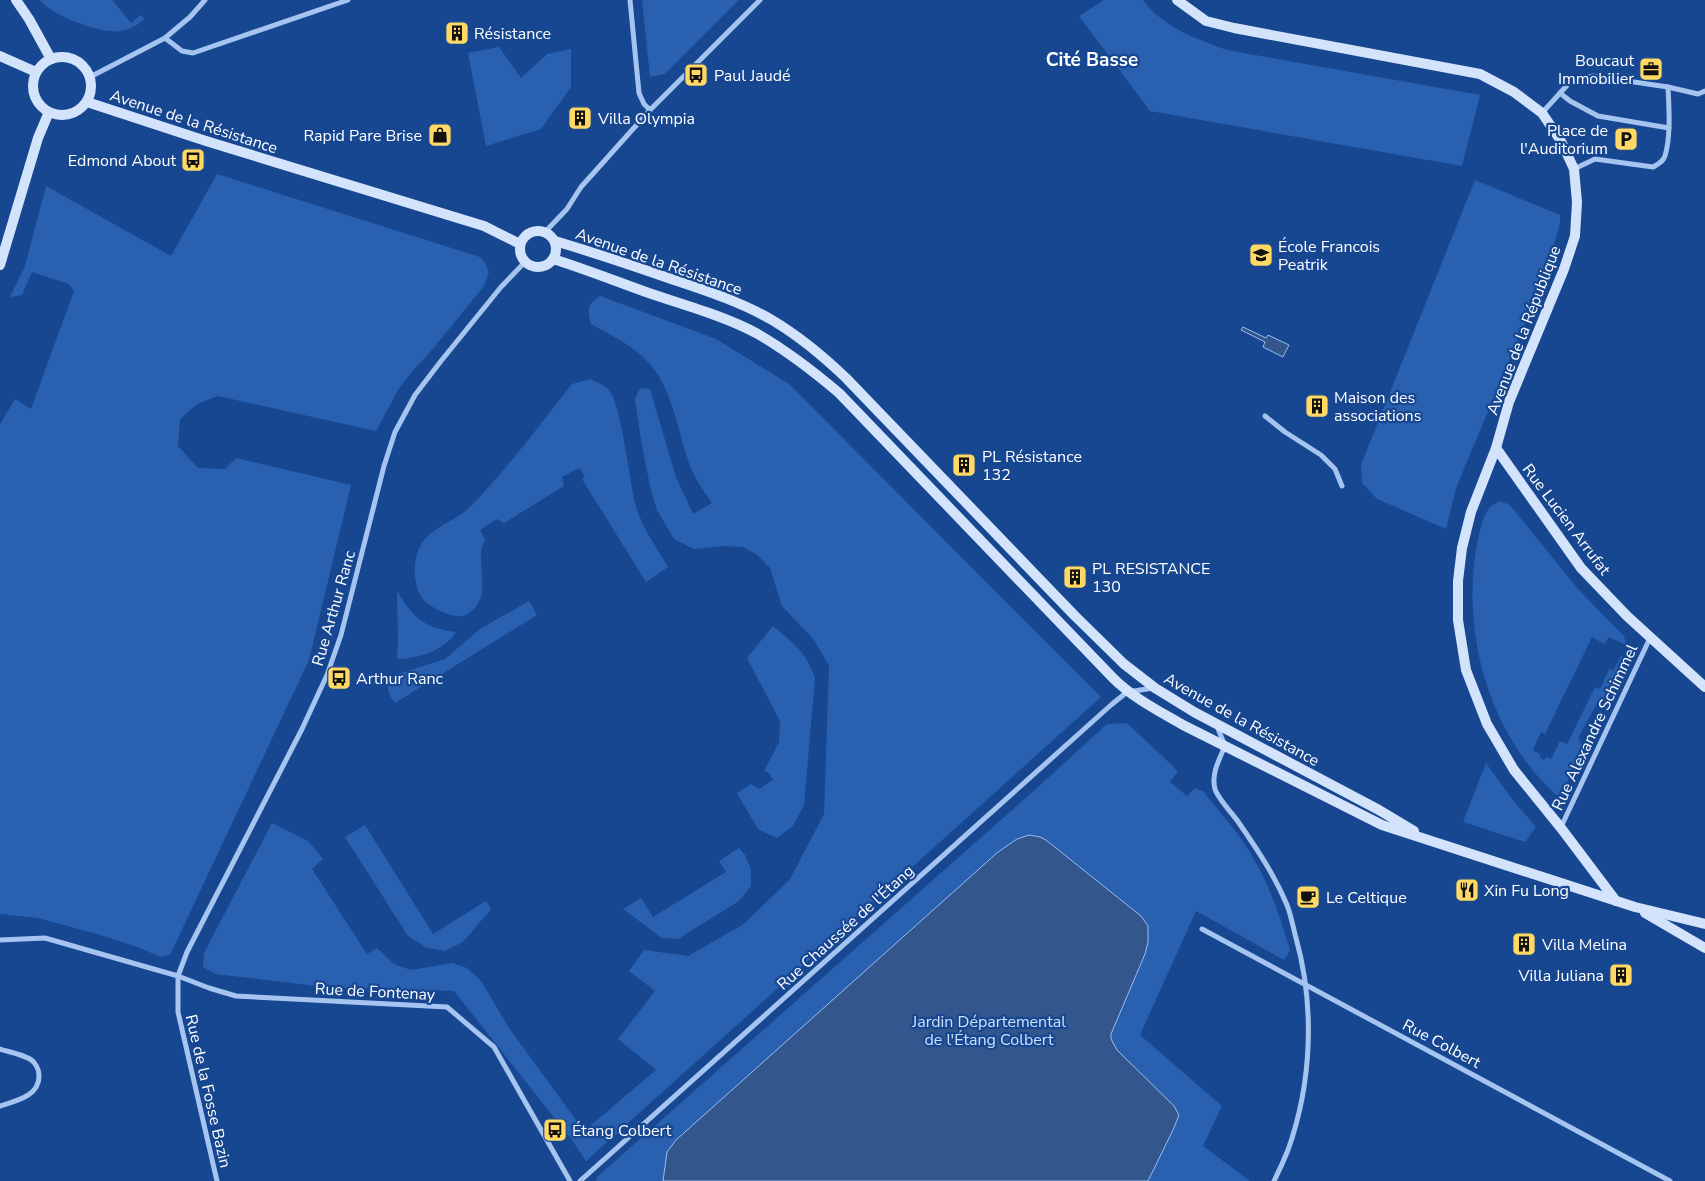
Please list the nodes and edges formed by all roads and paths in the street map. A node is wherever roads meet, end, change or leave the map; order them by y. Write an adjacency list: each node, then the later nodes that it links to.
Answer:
1 (16, 0): 9 (main road)
2 (205, 0): 7 (street)
3 (348, 0): 7 (street)
4 (630, 0): 16 (street)
5 (760, 0): 16 (street)
6 (1177, 0): 18 (main road, Avenue de la République)
7 (165, 38): 11 (street)
8 (0, 56): 10 (main road)
9 (51, 59): 10 (main road); 11 (main road)
10 (36, 72): 17 (main road)
11 (90, 77): 15 (main road)
12 (1668, 87): 13 (street); 14 (street); 19 (street)
13 (1705, 91)
14 (1560, 93): 18 (street); 19 (street)
15 (87, 102): 17 (main road); 23 (main road, Avenue de la Résistance)
16 (650, 110): 21 (street)
17 (48, 112): 26 (main road)
18 (1542, 113): 20 (main road, Avenue de la République)
19 (1669, 128): 20 (street)
20 (1574, 169): 28 (main road, Avenue de la République)
21 (545, 232): 22 (main road); 23 (main road)
22 (555, 241): 24 (main road); 32 (main road, Avenue de la Résistance)
23 (520, 244): 25 (main road)
24 (553, 259): 25 (main road); 33 (main road, Avenue de la Résistance)
25 (525, 262): 44 (street, Rue Arthur Ranc)
26 (0, 265)
27 (1265, 416): 29 (street)
28 (1496, 448): 30 (main road, Rue Lucien Arrufat); 36 (main road, Avenue de la République)
29 (1342, 486)
30 (1650, 638): 31 (main road, Rue Lucien Arrufat); 36 (street, Rue Alexandre Schimmel)
31 (1705, 687)
32 (1155, 688): 33 (street); 34 (main road, Avenue de la Résistance)
33 (1127, 692): 35 (main road, Avenue de la Résistance); 50 (street, Rue Chaussée de l'Étang)
34 (1216, 723): 35 (street); 37 (main road, Avenue de la Résistance)
35 (1225, 746): 37 (main road, Avenue de la Résistance); 45 (street)
36 (1561, 828): 38 (main road, Avenue de la République)
37 (1432, 841): 38 (main road, Avenue de la Résistance)
38 (1616, 901): 39 (main road, Avenue de la Résistance)
39 (1635, 907): 40 (main road); 43 (main road)
40 (1705, 924)
41 (1202, 929): 45 (street, Rue Colbert)
42 (0, 940): 44 (street, Rue de Fontenay)
43 (1705, 948)
44 (178, 976): 48 (street, Rue de la Fosse Bazin); 49 (street, Rue de Fontenay)
45 (1305, 983): 51 (street); 52 (street, Rue Colbert)
46 (0, 1049): 47 (street)
47 (0, 1106)
48 (217, 1181)
49 (570, 1181)
50 (580, 1181)
51 (1274, 1181)
52 (1670, 1181)

